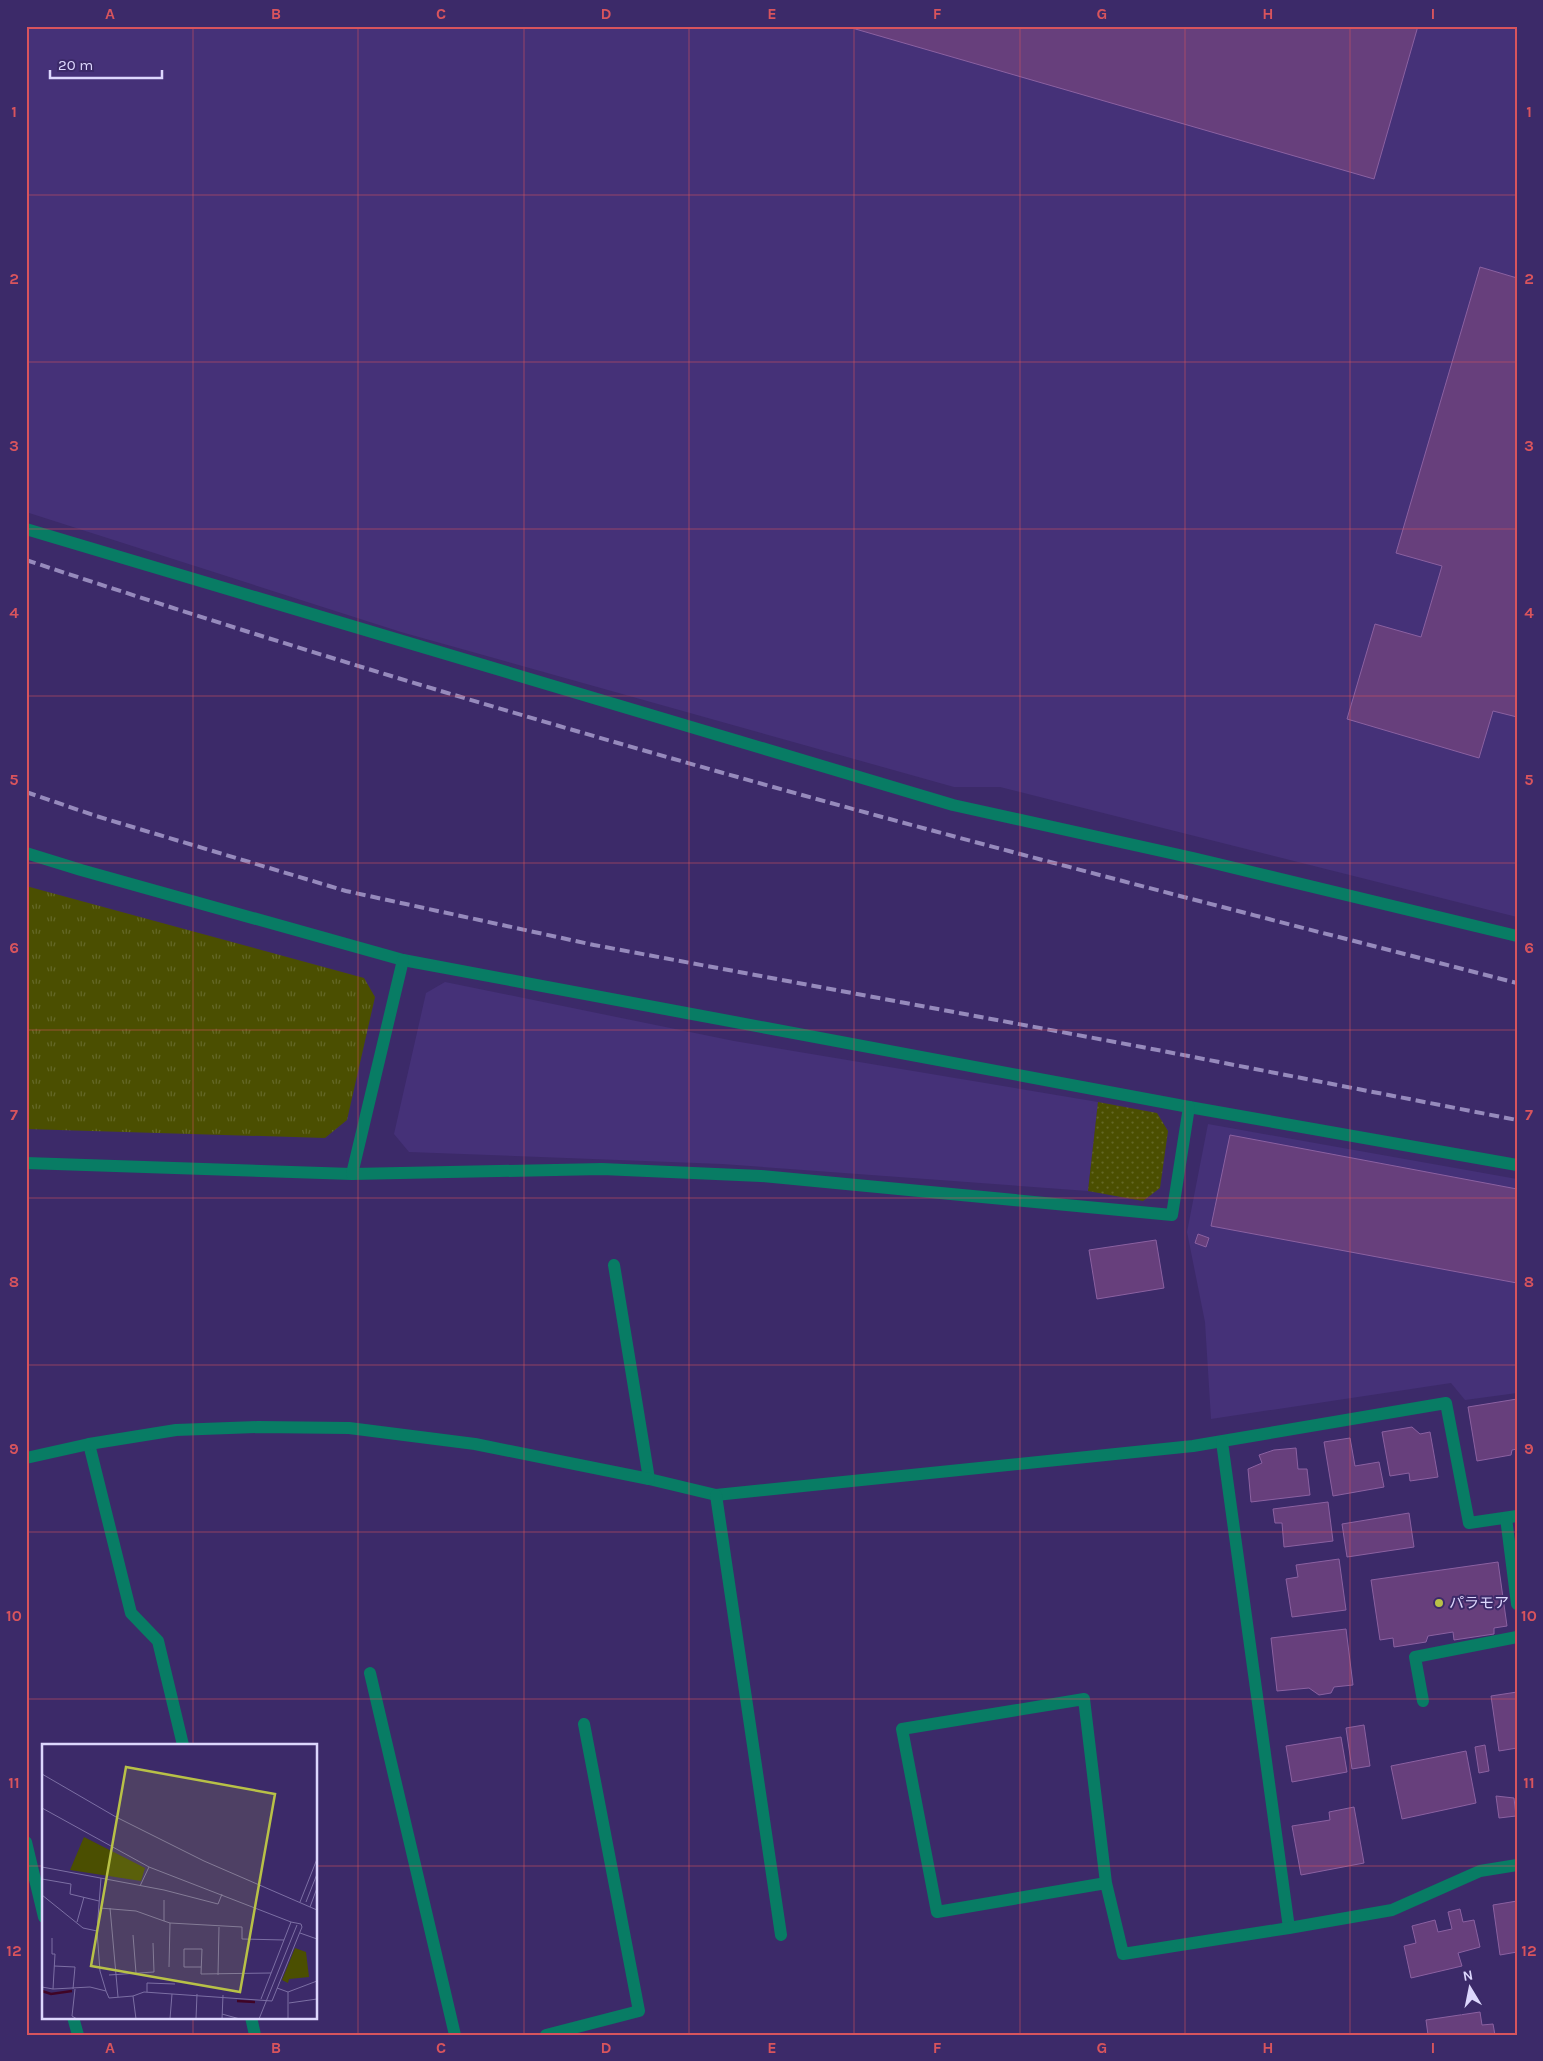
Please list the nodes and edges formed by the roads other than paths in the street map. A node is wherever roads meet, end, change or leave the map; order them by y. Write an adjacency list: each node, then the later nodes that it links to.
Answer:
1 (26, 529): 3 (street)
2 (26, 852): 4 (street)
3 (1517, 936)
4 (403, 960): 5 (street); 8 (street)
5 (1189, 1107): 7 (street); 8 (street)
6 (26, 1163): 8 (street)
7 (1517, 1165)
8 (352, 1174)
9 (614, 1265): 13 (street)
10 (1222, 1442): 14 (street); 15 (street); 26 (street)
11 (89, 1444): 12 (street); 13 (street); 21 (street)
12 (26, 1458)
13 (649, 1479): 14 (street)
14 (716, 1496): 27 (street)
15 (1511, 1517): 16 (street)
16 (1517, 1604)
17 (1517, 1637): 19 (street)
18 (370, 1673): 32 (street)
19 (1423, 1701)
20 (584, 1724): 33 (street)
21 (183, 1744)
22 (26, 1842): 25 (street)
23 (1517, 1865): 26 (street)
24 (1106, 1883): 24 (street); 26 (street)
25 (42, 1909)
26 (1289, 1928)
27 (781, 1935)
28 (72, 2018): 30 (street)
29 (251, 2018): 31 (street)
30 (78, 2035)
31 (255, 2035)
32 (456, 2035)
33 (546, 2035)

